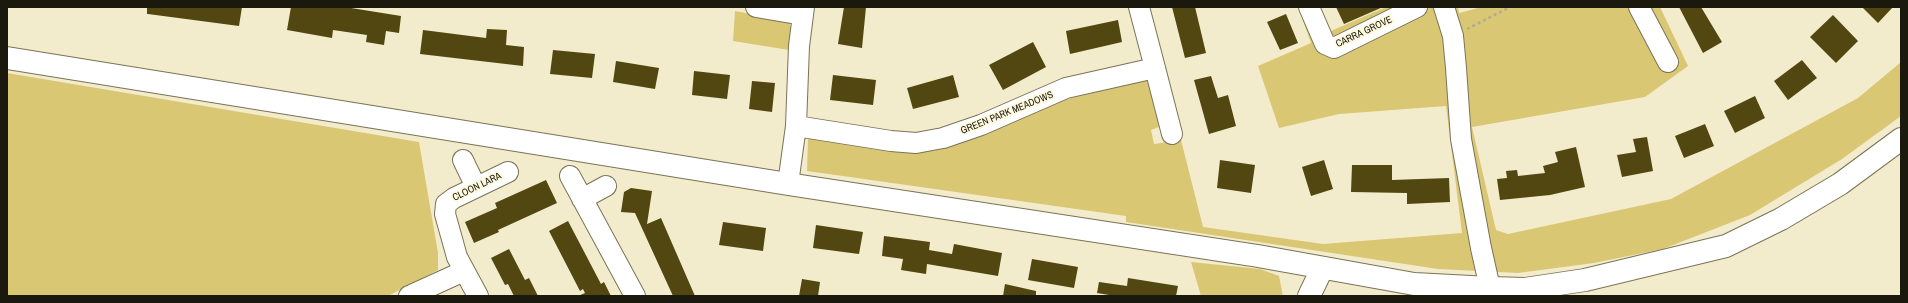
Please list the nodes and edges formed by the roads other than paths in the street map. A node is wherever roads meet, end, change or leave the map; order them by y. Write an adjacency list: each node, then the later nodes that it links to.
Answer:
1 (756, 7): 7 (street)
2 (1139, 7): 10 (street)
3 (1309, 7): 4 (street, CARRA GROVE)
4 (1417, 7)
5 (1444, 7): 23 (street)
6 (1639, 7): 9 (street)
7 (803, 11): 11 (street)
8 (7, 58): 17 (main road)
9 (1668, 62)
10 (1155, 68): 11 (street, GREEN PARK MEADOWS); 12 (street)
11 (796, 126): 17 (street)
12 (1172, 134)
13 (1901, 139): 23 (main road)
14 (463, 160): 19 (street)
15 (508, 172): 19 (street, CLOON LARA)
16 (570, 176): 20 (street)
17 (788, 184): 21 (main road)
18 (606, 186): 20 (street)
19 (476, 187): 22 (street, CLOON LARA)
20 (582, 199): 26 (street)
21 (1322, 269): 23 (main road); 27 (main road)
22 (464, 271): 24 (street); 25 (street, CLOON LARA)
23 (1490, 288)
24 (409, 296)
25 (478, 296)
26 (635, 296)
27 (1309, 296)

